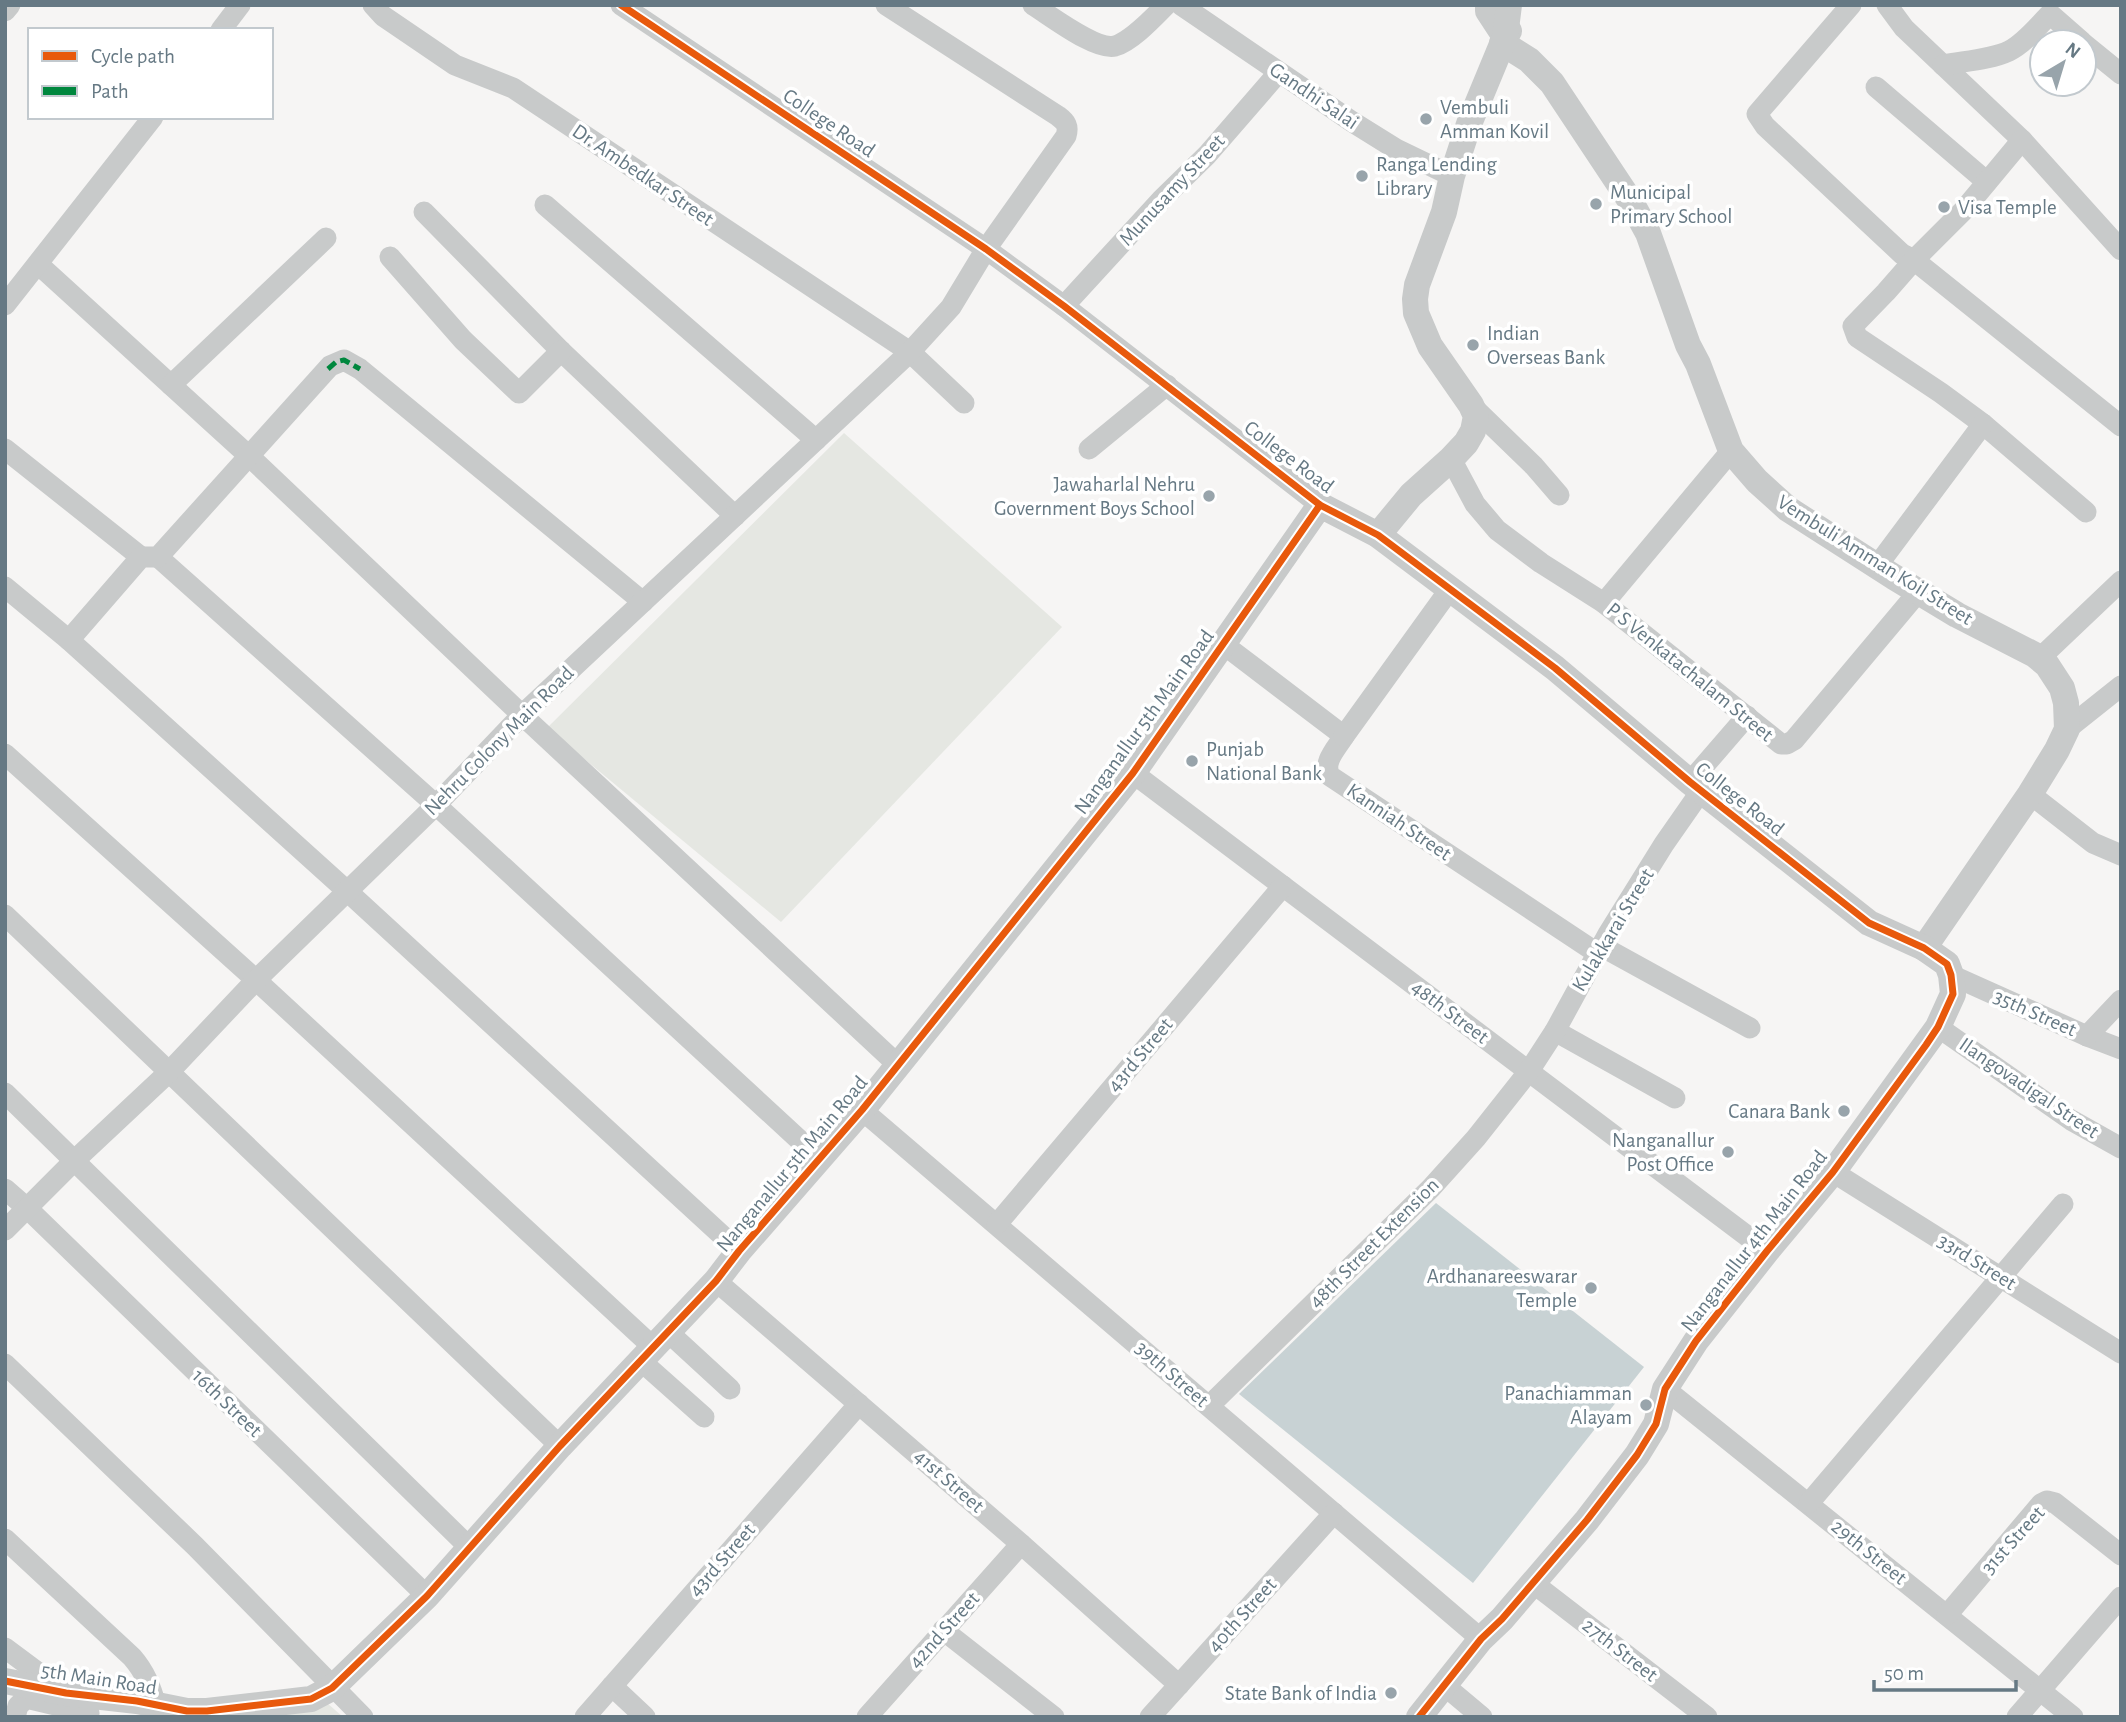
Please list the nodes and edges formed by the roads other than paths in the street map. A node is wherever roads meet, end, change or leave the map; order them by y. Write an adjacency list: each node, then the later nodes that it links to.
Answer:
1 (10, 5): 15 (street)
2 (240, 5): 16 (street)
3 (373, 5): 39 (street, Dr. Ambedkar Street)
4 (621, 5): 31 (street, College Road)
5 (886, 5): 31 (street, Nehru Colony Main Road)
6 (1034, 5): 7 (street)
7 (1167, 5)
8 (1181, 5): 21 (street, Gandhi Salai)
9 (1488, 5): 18 (street)
10 (1509, 5): 18 (street)
11 (1523, 5): 18 (street)
12 (1851, 5): 34 (street)
13 (1887, 5): 20 (street)
14 (2052, 9): 17 (street); 20 (street)
15 (5, 11)
16 (223, 28)
17 (2069, 28)
18 (1503, 40): 26 (street); 49 (street, Vembuli Amman Koil Street)
19 (2098, 55): 22 (street)
20 (1943, 65): 25 (street)
21 (1278, 73): 26 (street, Gandhi Salai); 37 (street, Munusamy Street)
22 (2121, 74)
23 (1876, 88): 27 (street)
24 (151, 119): 35 (street)
25 (2022, 140): 27 (street); 32 (street)
26 (1452, 176): 43 (street)
27 (1987, 182): 34 (street)
28 (545, 205): 46 (street)
29 (424, 212): 38 (street)
30 (326, 238): 40 (street)
31 (986, 249): 37 (street, College Road); 39 (street, Nehru Colony Main Road)
32 (2121, 250)
33 (390, 257): 38 (street)
34 (1914, 260): 44 (street); 45 (street)
35 (38, 264): 36 (street); 40 (street)
36 (5, 305)
37 (1064, 306): 41 (street, College Road)
38 (561, 351): 55 (street)
39 (910, 352): 42 (street, Dr. Ambedkar Street); 46 (street, Nehru Colony Main Road)
40 (171, 385): 50 (street)
41 (1167, 385): 48 (street); 53 (street, College Road)
42 (964, 403)
43 (1473, 411): 51 (street); 52 (street)
44 (1983, 425): 54 (street); 58 (street)
45 (2121, 426)
46 (816, 440): 55 (street, Nehru Colony Main Road)
47 (5, 449): 57 (street)
48 (1088, 449)
49 (1731, 451): 58 (street, Vembuli Amman Koil Street); 64 (street)
50 (249, 456): 57 (street); 63 (street); 69 (street)
51 (1451, 459): 56 (street); 64 (street, P S Venkatachalam Street)
52 (1559, 495)
53 (1320, 505): 56 (street, College Road); 66 (street, Nanganallur 5th Main Road)
54 (2086, 512)
55 (735, 516): 63 (street, Nehru Colony Main Road)
56 (1378, 535): 61 (street, College Road)
57 (149, 557): 65 (street); 77 (street)
58 (1877, 566): 62 (street, Vembuli Amman Koil Street)
59 (2121, 582): 67 (street)
60 (5, 587): 65 (street)
61 (1450, 589): 72 (street, Kanniah Street); 75 (street, College Road)
62 (1919, 591): 67 (street, Vembuli Amman Koil Street); 70 (street, P S Venkatachalam Street)
63 (643, 602): 69 (street, Nehru Colony Main Road)
64 (1604, 603): 70 (street, P S Venkatachalam Street)
65 (69, 640): 80 (street)
66 (1223, 643): 72 (street); 74 (street, Nanganallur 5th Main Road)
67 (2039, 659): 71 (street, Vembuli Amman Koil Street)
68 (2121, 686): 71 (street)
69 (522, 716): 77 (street, Nehru Colony Main Road); 92 (street)
70 (1747, 716): 75 (street, Kulakkarai Street)
71 (2067, 729): 76 (street)
72 (1344, 736): 83 (street, Kanniah Street)
73 (5, 754): 85 (street)
74 (1133, 773): 79 (street, 48th Street); 92 (street, Nanganallur 5th Main Road)
75 (1696, 786): 82 (street, College Road); 83 (street, Kulakkarai Street)
76 (2029, 794): 78 (street); 82 (street)
77 (436, 804): 80 (street, Nehru Colony Main Road); 99 (street)
78 (2121, 855)
79 (1283, 886): 93 (street, 48th Street); 105 (street, 43rd Street)
80 (347, 891): 85 (street, Nehru Colony Main Road); 107 (street)
81 (5, 915): 94 (street)
82 (1924, 948): 84 (street)
83 (1599, 950): 88 (street, Kanniah Street); 89 (street, Kulakkarai Street)
84 (1951, 975): 87 (street, Nanganallur 4th Main Road); 90 (street, 35th Street)
85 (256, 980): 94 (street, Nehru Colony Main Road); 111 (street)
86 (2121, 1000): 90 (street)
87 (1938, 1027): 98 (street, Ilangovadigal Street); 101 (street, Nanganallur 4th Main Road)
88 (1750, 1028)
89 (1555, 1031): 93 (street, Kulakkarai Street); 96 (street)
90 (2087, 1036): 91 (street, 35th Street)
91 (2121, 1049)
92 (898, 1065): 97 (street, Nanganallur 5th Main Road)
93 (1529, 1071): 108 (street, 48th Street); 117 (street, 48th Street Extension)
94 (169, 1072): 100 (street, Nehru Colony Main Road); 119 (street)
95 (5, 1093): 100 (street)
96 (1675, 1098)
97 (862, 1110): 99 (street, Nanganallur 5th Main Road); 105 (street, 39th Street)
98 (2121, 1148)
99 (820, 1159): 107 (street, Nanganallur 5th Main Road)
100 (75, 1160): 104 (street, Nehru Colony Main Road); 124 (street)
101 (1833, 1172): 108 (street, Nanganallur 4th Main Road); 109 (street, 33rd Street)
102 (5, 1189): 104 (street, 16th Street)
103 (2063, 1204): 109 (street)
104 (28, 1209): 106 (street, Nehru Colony Main Road); 127 (street, 16th Street)
105 (997, 1224): 117 (street, 39th Street)
106 (5, 1230)
107 (740, 1251): 110 (street, Nanganallur 5th Main Road)
108 (1767, 1251): 115 (street, Nanganallur 4th Main Road)
109 (2001, 1278): 112 (street, 33rd Street); 120 (street)
110 (716, 1281): 111 (street, Nanganallur 5th Main Road); 116 (street, 41st Street)
111 (660, 1351): 114 (street); 118 (street); 119 (street, Nanganallur 5th Main Road)
112 (2121, 1353)
113 (5, 1364): 137 (street)
114 (730, 1389)
115 (1665, 1389): 120 (street, 29th Street); 126 (street, Nanganallur 4th Main Road)
116 (859, 1404): 123 (street, 41st Street); 135 (street, 43rd Street)
117 (1209, 1405): 121 (street, 39th Street)
118 (704, 1417)
119 (560, 1446): 124 (street, Nanganallur 5th Main Road)
120 (1809, 1503): 129 (street, 29th Street)
121 (1334, 1513): 131 (street, 39th Street); 133 (street, 40th Street)
122 (5, 1539): 140 (street)
123 (1021, 1544): 130 (street, 42nd Street); 133 (street, 41st Street)
124 (469, 1546): 127 (street, Nanganallur 5th Main Road)
125 (2121, 1555): 129 (street, 31st Street)
126 (1533, 1583): 131 (street, Nanganallur 4th Main Road); 151 (street, 27th Street)
127 (427, 1596): 137 (street, Nanganallur 5th Main Road)
128 (2121, 1597): 138 (street)
129 (1947, 1615): 138 (street, 29th Street)
130 (943, 1630): 146 (street, 42nd Street); 147 (street)
131 (1482, 1639): 136 (street, Nanganallur 4th Main Road)
132 (5, 1648): 139 (street)
133 (1179, 1685): 148 (street, 40th Street)
134 (6, 1686): 139 (street, 5th Main Road)
135 (612, 1686): 144 (street, 43rd Street); 145 (street)
136 (1445, 1686): 149 (street, Nanganallur 4th Main Road); 150 (street)
137 (332, 1688): 141 (street, Nanganallur 5th Main Road); 143 (street)
138 (2039, 1690): 152 (street); 153 (street, 29th Street)
139 (84, 1705): 140 (street, 5th Main Road); 142 (street)
140 (156, 1706): 141 (street, 5th Main Road)
141 (187, 1714)
142 (15, 1717)
143 (363, 1717)
144 (585, 1717)
145 (645, 1717)
146 (867, 1717)
147 (1054, 1717)
148 (1150, 1717)
149 (1419, 1717)
150 (1482, 1717)
151 (1707, 1717)
152 (2017, 1717)
153 (2073, 1717)

